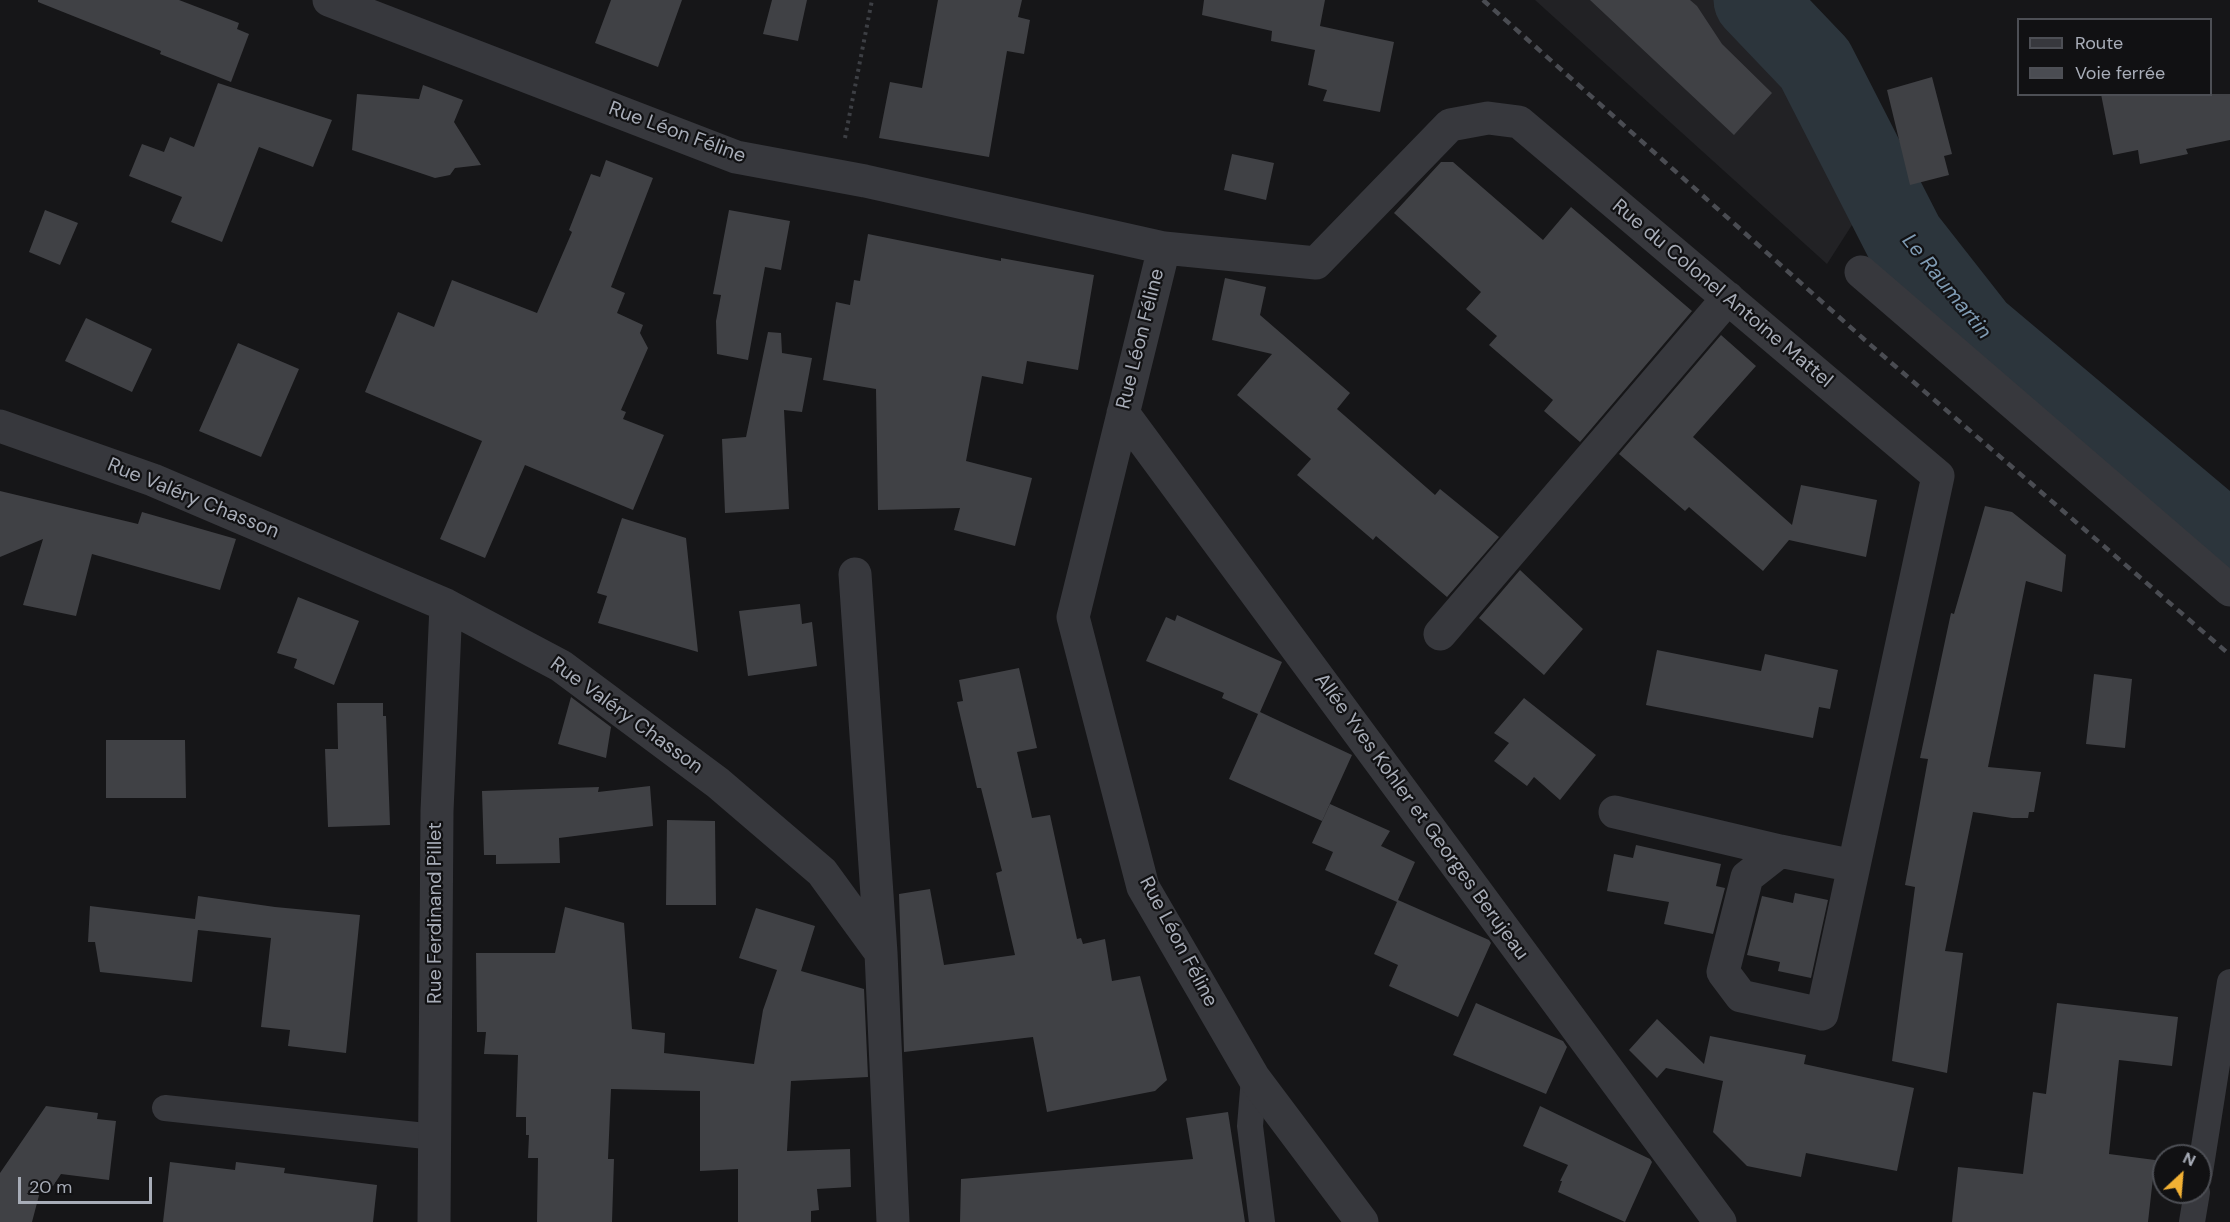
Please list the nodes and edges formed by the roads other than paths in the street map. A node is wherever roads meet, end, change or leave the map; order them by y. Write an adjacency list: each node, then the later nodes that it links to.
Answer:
1 (329, 0): 2 (street, Rue Léon Féline)
2 (1164, 248): 4 (street, Rue du Colonel Antoine Mattel); 5 (street, Rue Léon Féline)
3 (1861, 272): 8 (street)
4 (1728, 298): 10 (street); 13 (street, Rue du Colonel Antoine Mattel)
5 (1123, 413): 16 (street, Rue Léon Féline); 25 (street, Allée Yves Kohler et Georges Berujeau)
6 (0, 426): 9 (street, Rue Valéry Chasson)
7 (855, 574): 14 (street)
8 (2230, 590)
9 (446, 604): 14 (street, Rue Valéry Chasson); 18 (street, Rue Ferdinand Pillet)
10 (1440, 634)
11 (1615, 812): 12 (street)
12 (1780, 851): 13 (street); 13 (street, Rue du Colonel Antoine Mattel)
13 (1854, 866)
14 (881, 953): 22 (street)
15 (2230, 982): 19 (lane)
16 (1254, 1078): 23 (lane); 24 (street, Rue Léon Féline)
17 (165, 1108): 18 (lane)
18 (435, 1137): 21 (street, Rue Ferdinand Pillet)
19 (2204, 1144)
20 (2195, 1204): 26 (lane)
21 (434, 1222)
22 (893, 1222)
23 (1262, 1222)
24 (1362, 1222)
25 (1719, 1222)
26 (2192, 1222)

